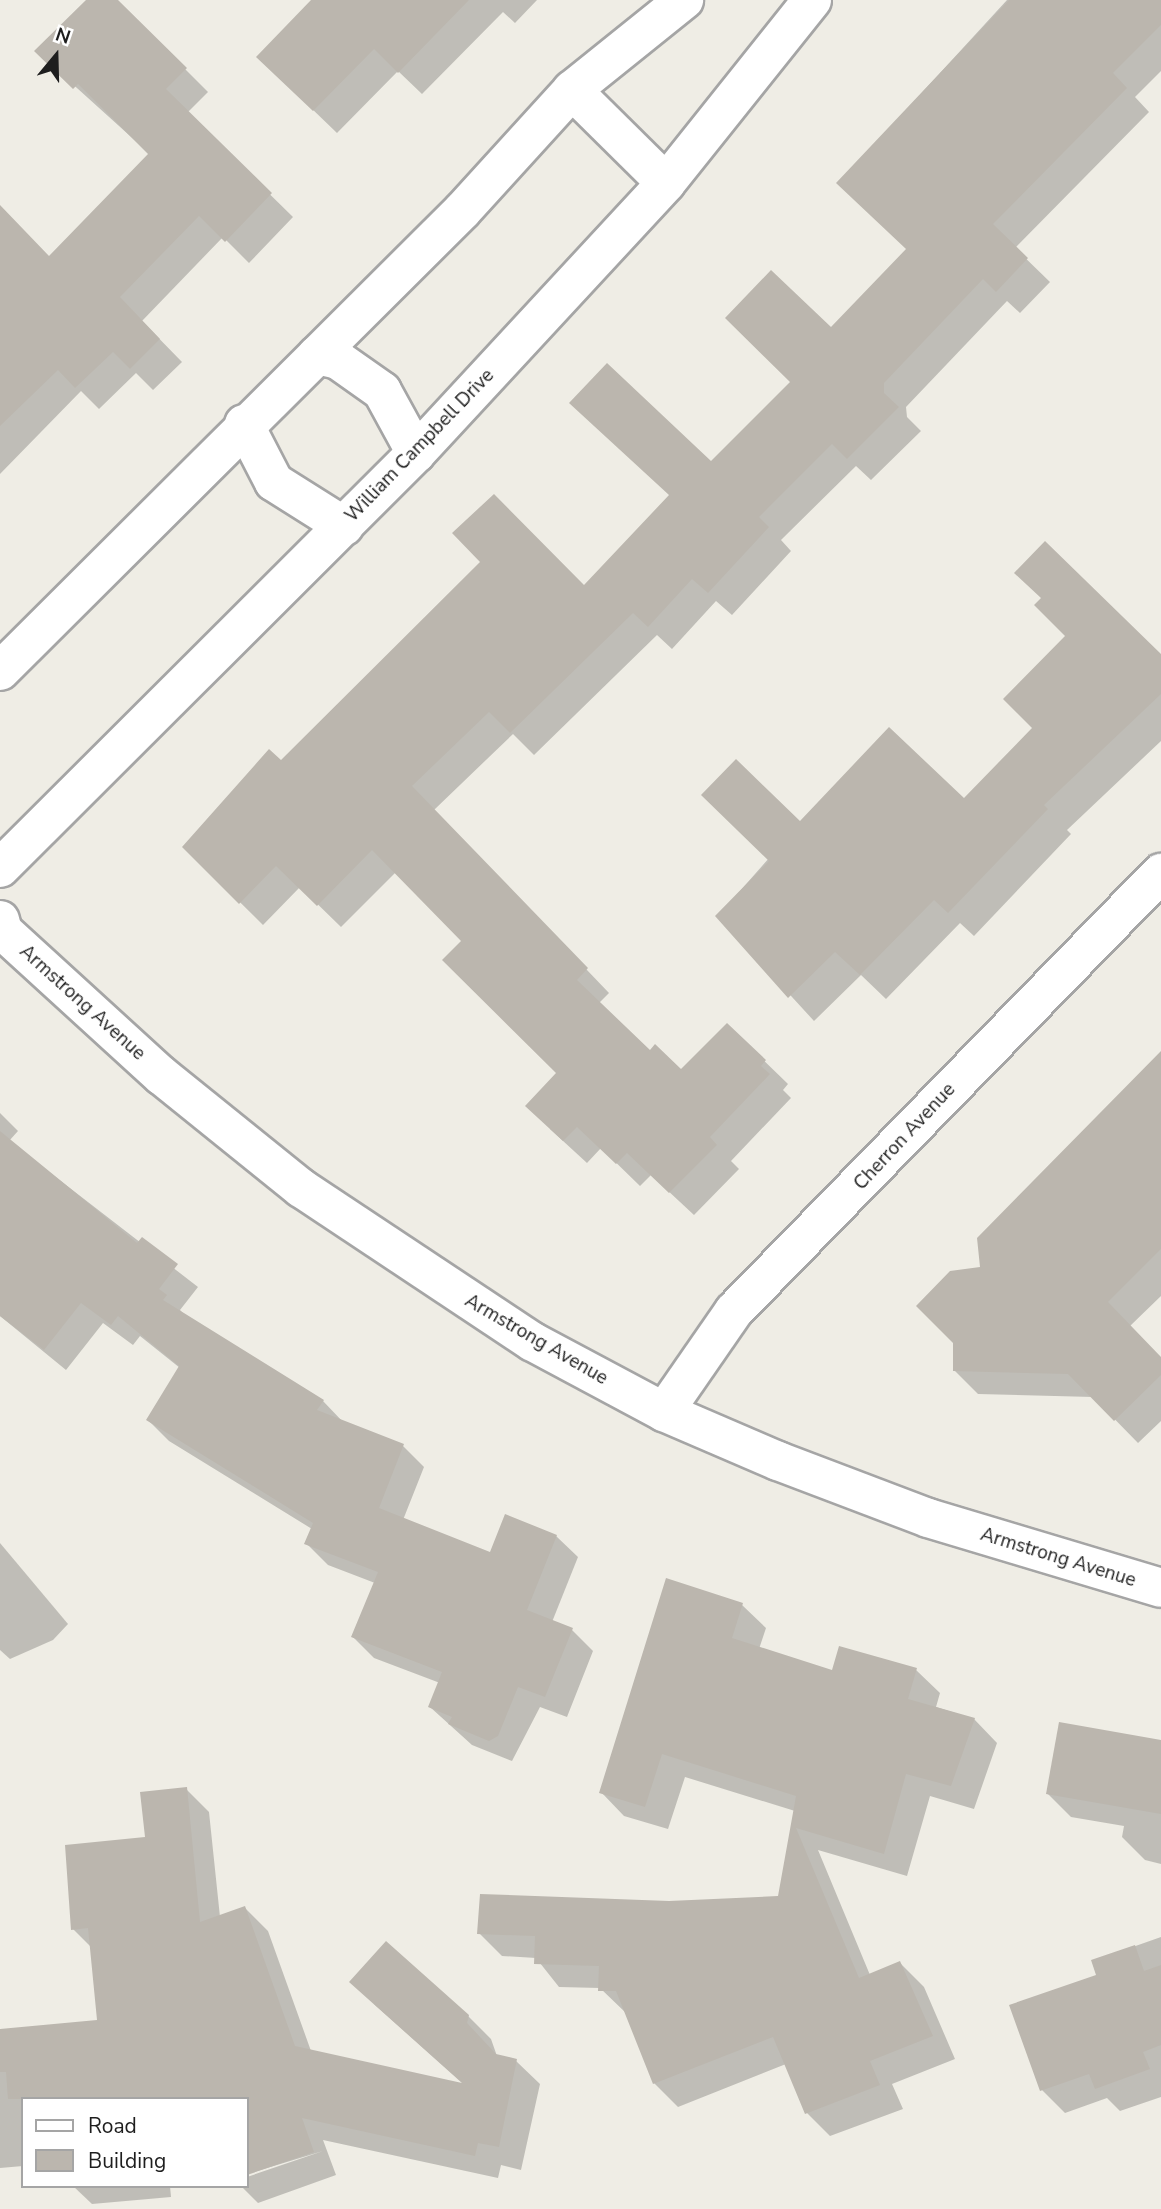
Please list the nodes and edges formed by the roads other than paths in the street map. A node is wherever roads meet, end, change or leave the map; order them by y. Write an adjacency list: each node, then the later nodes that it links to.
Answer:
1 (684, 0): 3 (street)
2 (812, 0): 4 (street, William Campbell Drive)
3 (572, 90): 4 (street); 5 (street)
4 (666, 183): 7 (street, William Campbell Drive)
5 (317, 355): 6 (street); 7 (street)
6 (244, 425): 8 (street); 9 (street)
7 (416, 453): 8 (street, William Campbell Drive)
8 (344, 526): 10 (street, William Campbell Drive)
9 (0, 671)
10 (0, 868)
11 (1161, 873): 13 (street, Cherron Avenue)
12 (1, 927): 13 (street, Armstrong Avenue)
13 (664, 1412): 14 (street, Armstrong Avenue)
14 (1161, 1588)

